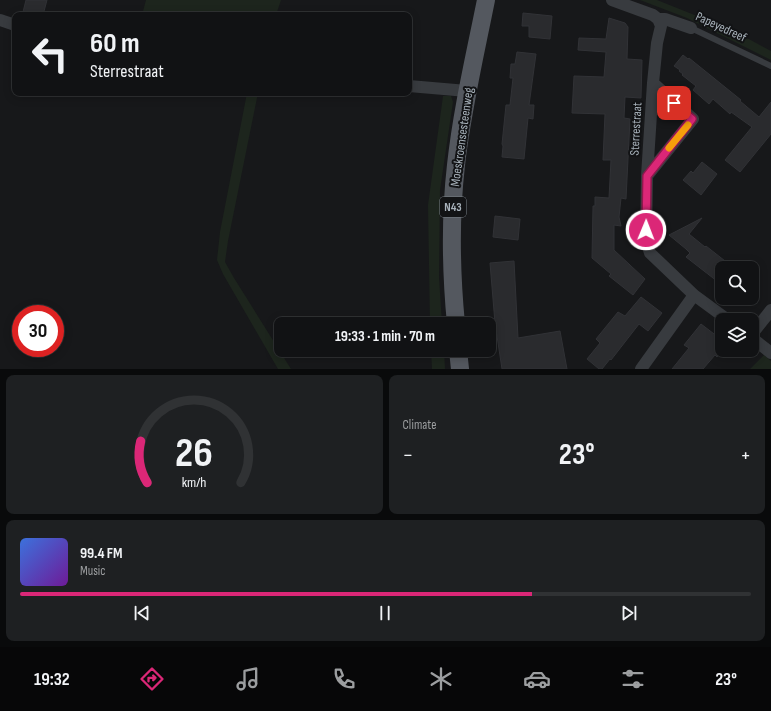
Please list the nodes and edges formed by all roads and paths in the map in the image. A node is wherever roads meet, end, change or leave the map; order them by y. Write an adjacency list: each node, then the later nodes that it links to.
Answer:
1 (486, 0): 10 (main road, Moeskroensesteenweg / N43)
2 (612, 0): 3 (street)
3 (658, 19): 6 (street, Papeyedreef); 8 (street, Sterrestraat)
4 (0, 20): 5 (street)
5 (12, 24)
6 (691, 28): 7 (lane, Papeyedreef)
7 (771, 66)
8 (653, 83): 11 (street, Sterrestraat); 11 (street, Sterrestraat)
9 (412, 86): 10 (street)
10 (467, 91): 15 (main road, Moeskroensesteenweg / N43)
11 (647, 176): 12 (street, Sterrestraat)
12 (694, 294): 14 (street, Sterrestraat); 21 (street)
13 (771, 310): 16 (street)
14 (719, 313)
15 (456, 317)
16 (759, 325)
17 (759, 344): 18 (street)
18 (771, 353)
19 (459, 357): 20 (main road)
20 (460, 369)
21 (641, 369)

